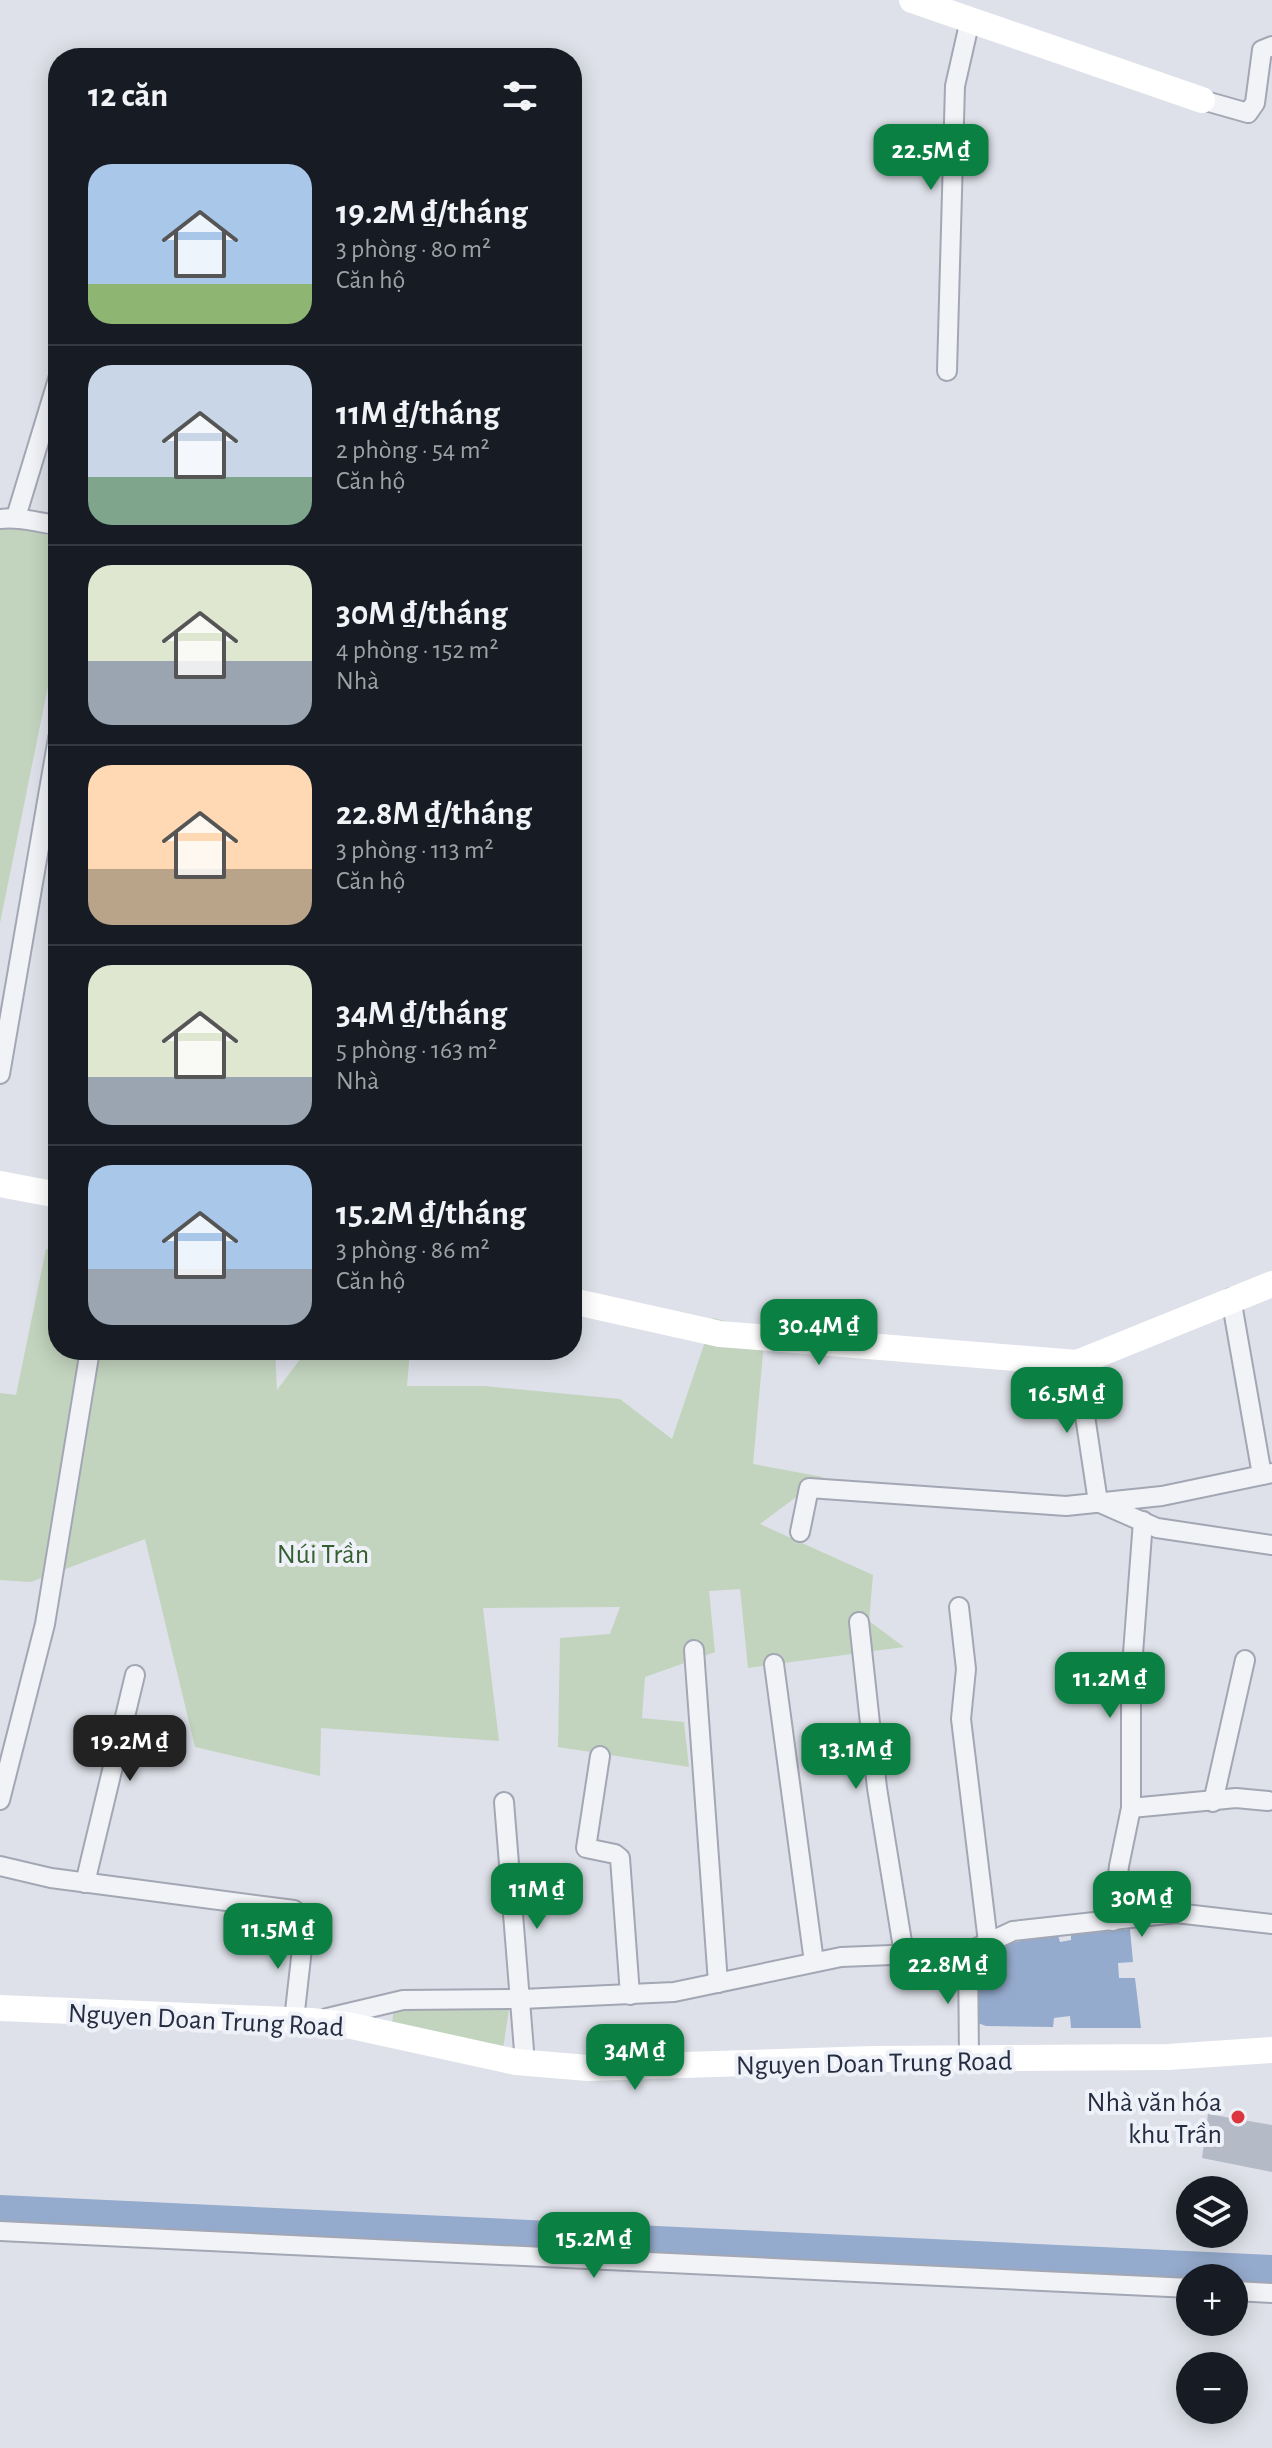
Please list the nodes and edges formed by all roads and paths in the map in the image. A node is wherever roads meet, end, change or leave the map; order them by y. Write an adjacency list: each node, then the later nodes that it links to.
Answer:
1 (918, 1): 2 (street)
2 (970, 20): 4 (street); 5 (street)
3 (1272, 46): 4 (street)
4 (1202, 100)
5 (947, 371)
6 (48, 407): 7 (street)
7 (8, 518): 8 (street)
8 (48, 524)
9 (48, 796): 10 (street)
10 (0, 1074)
11 (0, 1184): 12 (street)
12 (48, 1193)
13 (1272, 1284): 14 (street)
14 (1231, 1298): 17 (street); 18 (street)
15 (582, 1303): 17 (street)
16 (88, 1360): 30 (street)
17 (1077, 1363): 19 (street)
18 (1267, 1474): 19 (street)
19 (1098, 1502): 20 (street); 21 (street)
20 (1143, 1521): 22 (street); 34 (street)
21 (800, 1532)
22 (1272, 1545)
23 (959, 1607): 39 (street)
24 (859, 1622): 41 (street)
25 (694, 1650): 43 (street)
26 (1245, 1660): 33 (street)
27 (774, 1664): 42 (street)
28 (135, 1675): 36 (street)
29 (600, 1756): 44 (street)
30 (0, 1800)
31 (1268, 1801): 33 (street)
32 (504, 1802): 45 (street)
33 (1213, 1802): 34 (street)
34 (1131, 1808): 37 (street)
35 (0, 1866): 36 (street)
36 (85, 1883): 47 (street)
37 (1113, 1921): 38 (street); 39 (street)
38 (1272, 1924)
39 (988, 1942): 40 (street)
40 (968, 1952): 41 (street); 49 (street)
41 (904, 1954): 42 (street)
42 (814, 1962): 43 (street)
43 (718, 1983): 44 (street)
44 (630, 1995): 45 (street)
45 (522, 1999): 47 (street); 50 (street)
46 (0, 2008): 47 (street, Nguyen Doan Trung Road)
47 (303, 2021): 50 (street, Nguyen Doan Trung Road)
48 (1272, 2050): 49 (street, Nguyen Doan Trung Road)
49 (969, 2059): 50 (street, Nguyen Doan Trung Road)
50 (525, 2063)
51 (0, 2231): 52 (street)
52 (1176, 2287)
53 (1248, 2292): 54 (street)
54 (1272, 2293)

